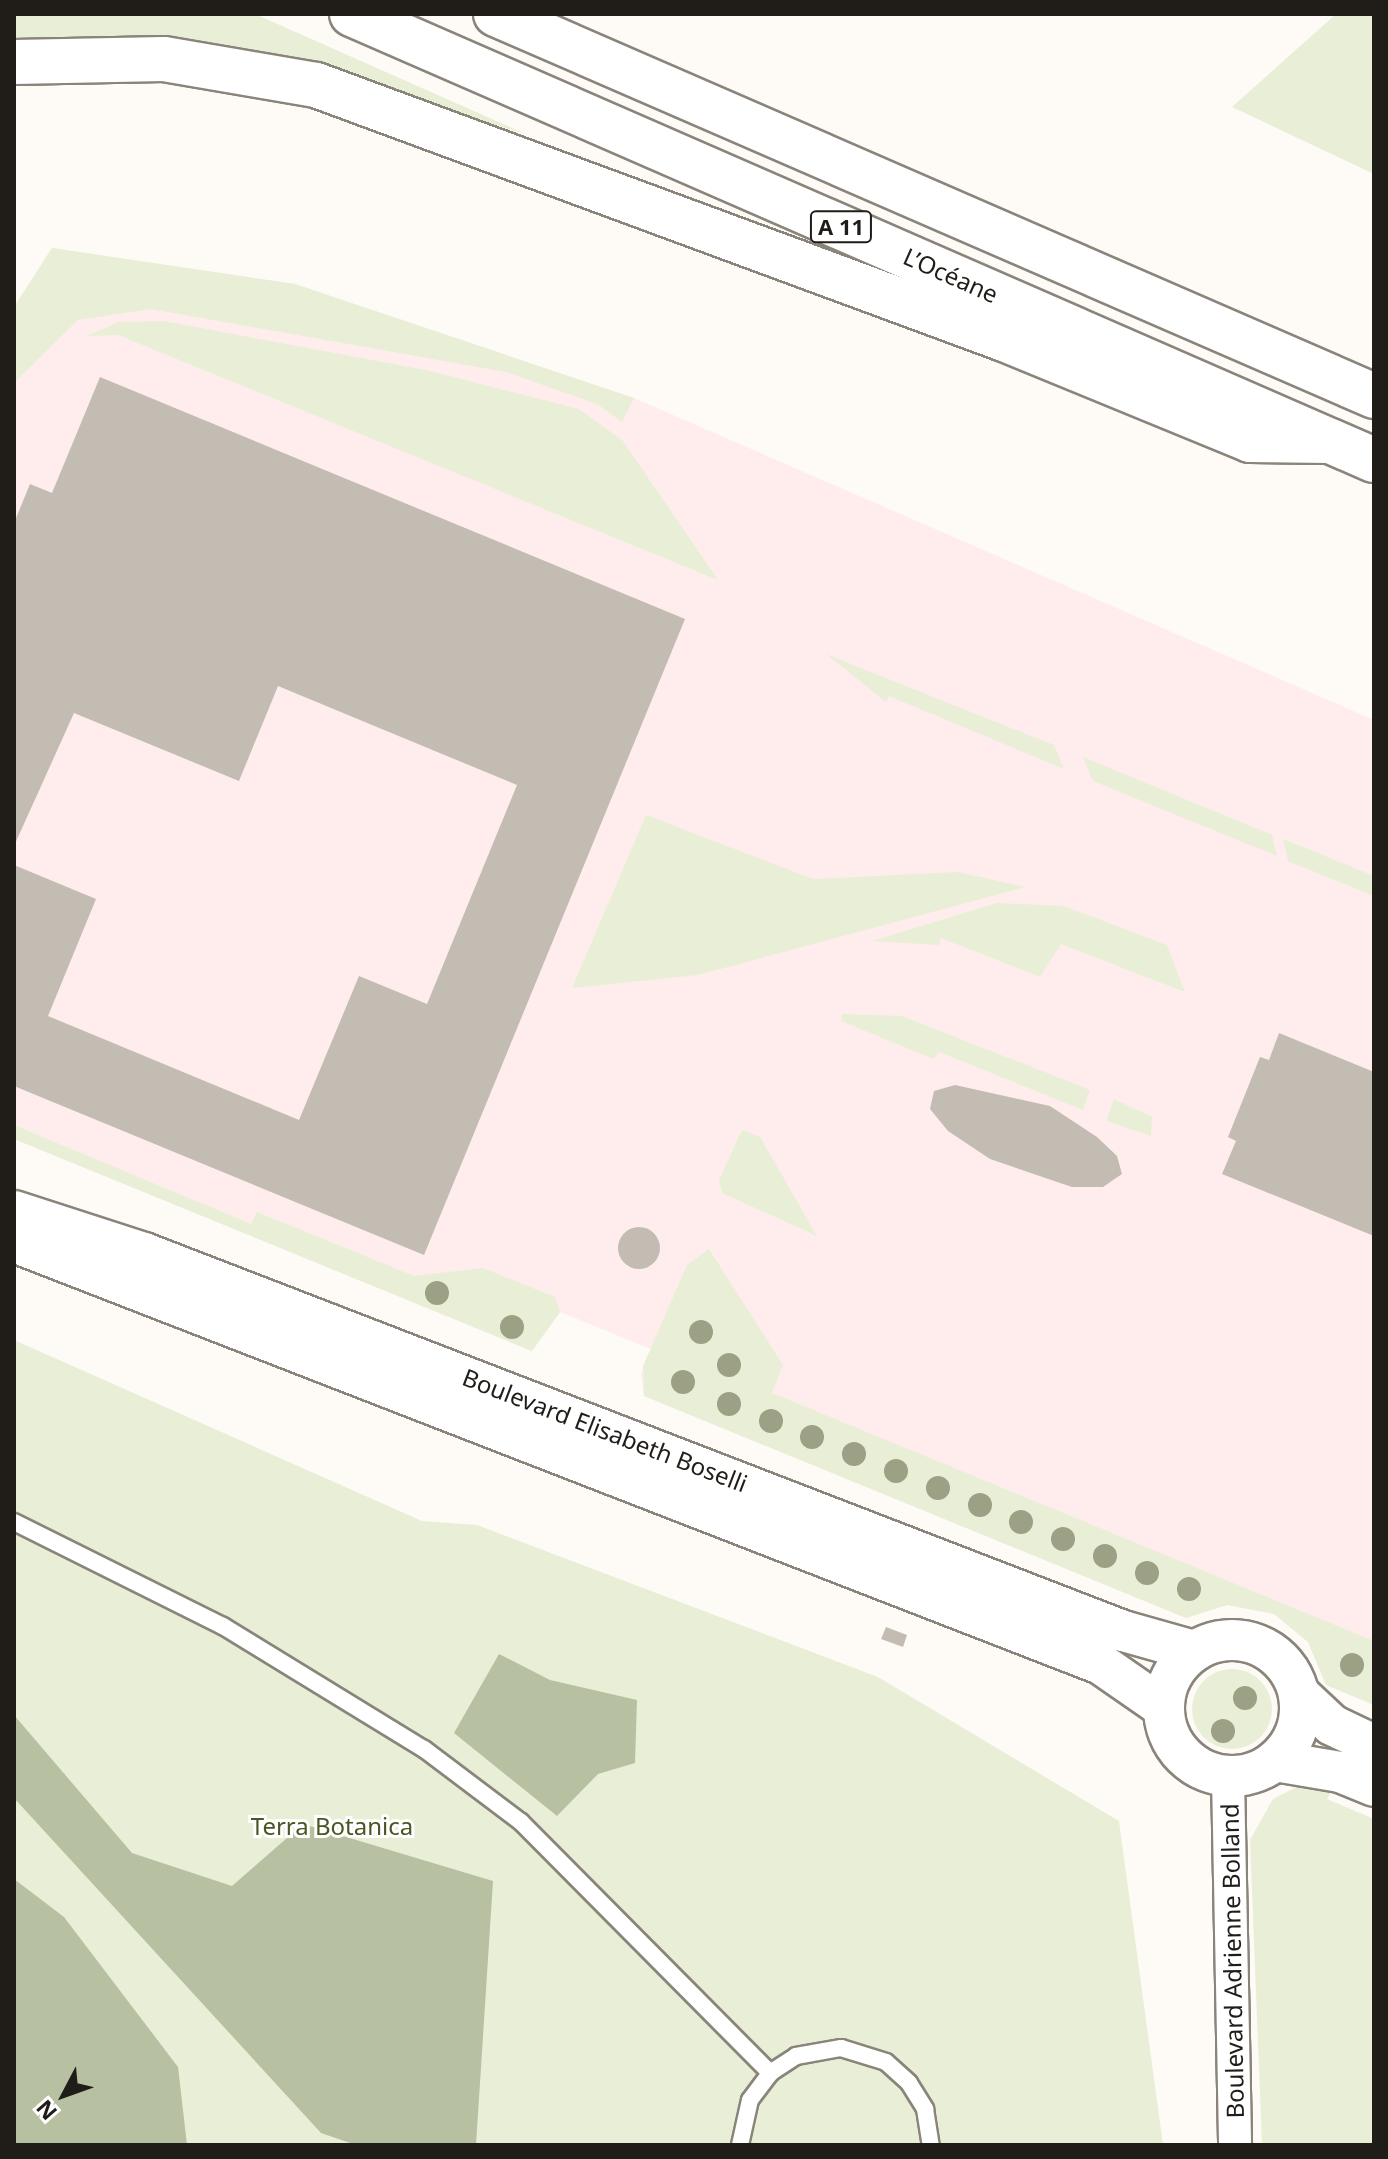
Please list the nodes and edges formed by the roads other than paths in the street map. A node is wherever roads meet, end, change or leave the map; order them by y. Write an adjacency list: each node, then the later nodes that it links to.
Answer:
1 (352, 14): 7 (highway, L’Océane / A 11)
2 (496, 14): 5 (highway, A 11)
3 (556, 14): 5 (highway)
4 (14, 62): 7 (highway)
5 (606, 62): 6 (highway, A 11)
6 (1374, 396)
7 (1330, 441): 8 (highway, L’Océane / A 11)
8 (1374, 460)
9 (14, 1211): 12 (street, Boulevard Elisabeth Boselli)
10 (14, 1242): 14 (street)
11 (14, 1522): 19 (lane)
12 (1194, 1651): 13 (street); 14 (street)
13 (1299, 1694): 15 (street); 16 (street)
14 (1163, 1707): 17 (street)
15 (1374, 1745)
16 (1275, 1761): 17 (street); 18 (street)
17 (1228, 1776): 22 (street, Boulevard Adrienne Bolland)
18 (1374, 1786)
19 (770, 2073): 20 (lane); 21 (lane)
20 (740, 2145)
21 (931, 2145)
22 (1235, 2145)

